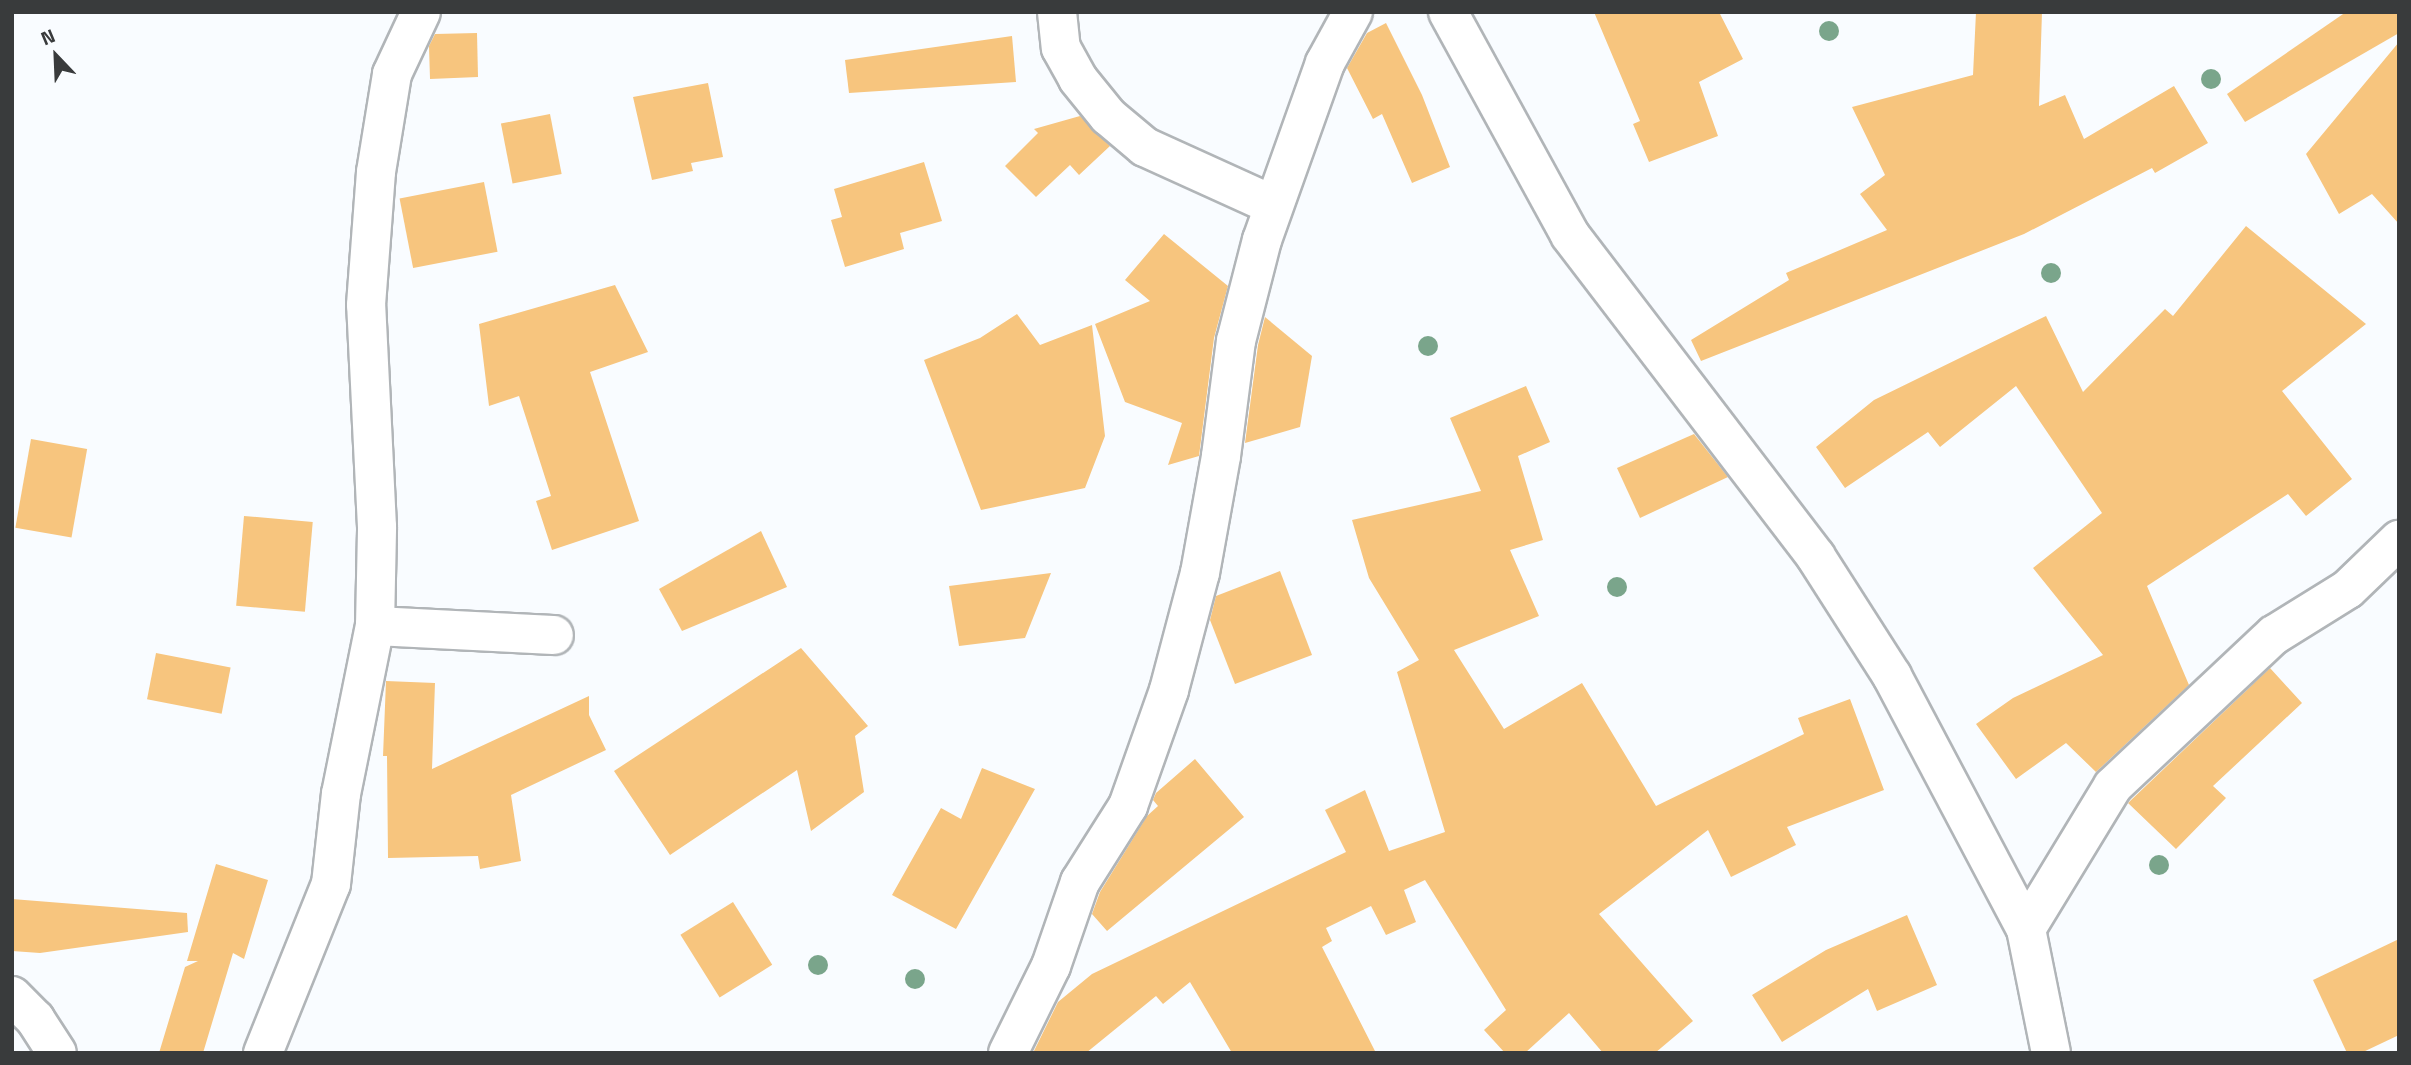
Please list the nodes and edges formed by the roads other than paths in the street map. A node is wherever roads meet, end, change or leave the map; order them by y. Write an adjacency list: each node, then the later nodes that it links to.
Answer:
1 (421, 12): 7 (street)
2 (1057, 12): 5 (street)
3 (1353, 12): 5 (street)
4 (1448, 12): 9 (street)
5 (1273, 205): 13 (street)
6 (2399, 540): 9 (street)
7 (375, 626): 8 (street); 12 (street)
8 (554, 635)
9 (2026, 929): 14 (street)
10 (12, 996): 11 (street)
11 (57, 1053)
12 (263, 1053)
13 (1008, 1053)
14 (2051, 1053)

